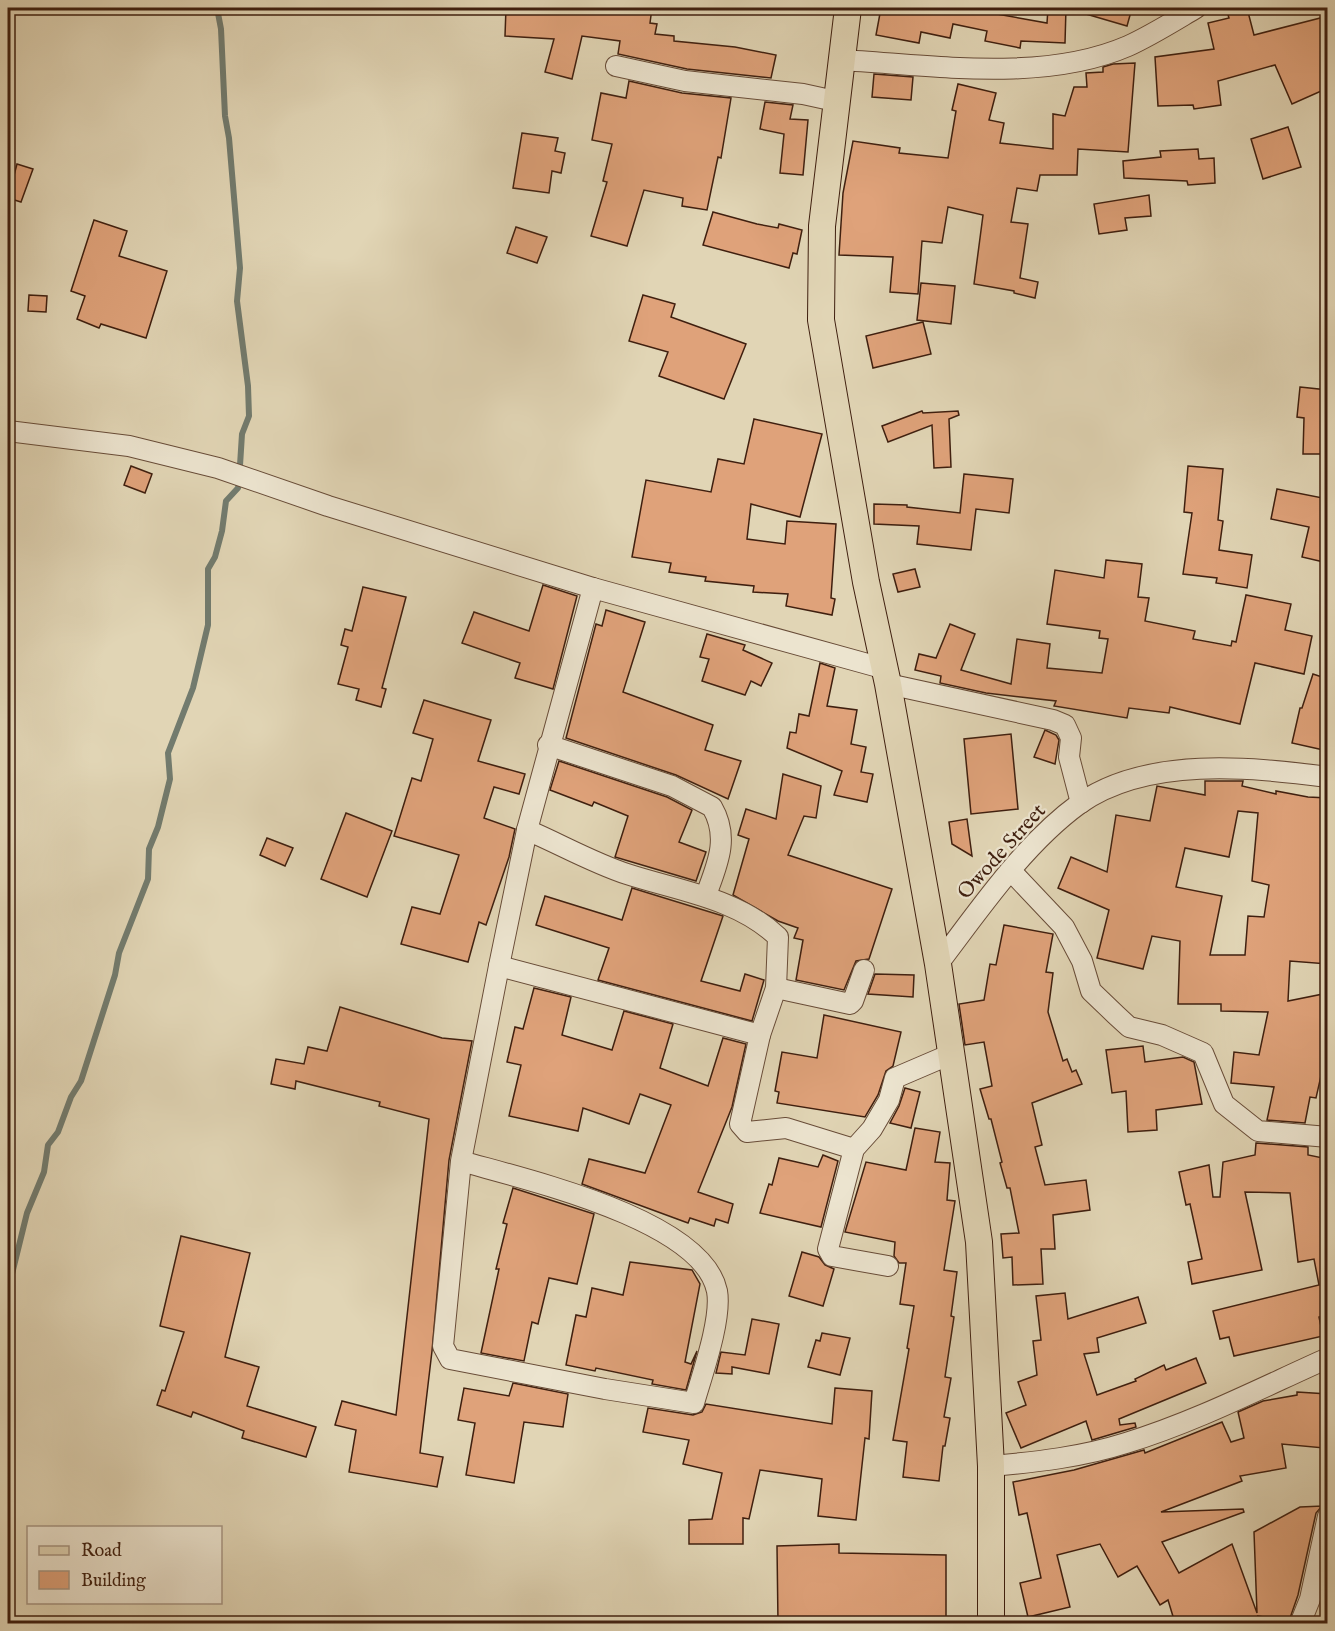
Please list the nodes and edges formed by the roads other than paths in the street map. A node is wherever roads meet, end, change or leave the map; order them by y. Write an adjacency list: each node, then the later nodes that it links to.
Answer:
1 (848, 8): 3 (main road)
2 (1196, 8): 3 (street)
3 (842, 60): 5 (main road)
4 (616, 66): 5 (street)
5 (835, 101): 8 (main road)
6 (8, 431): 7 (street)
7 (593, 588): 8 (street); 9 (street)
8 (885, 676): 11 (street); 15 (main road)
9 (548, 745): 12 (street); 14 (street)
10 (1328, 777): 11 (street, Owode Street)
11 (1081, 803): 13 (street, Owode Street)
12 (527, 830): 14 (street); 16 (street)
13 (1012, 872): 15 (street, Owode Street); 21 (street)
14 (706, 896): 18 (street)
15 (938, 964): 20 (main road)
16 (499, 966): 19 (street); 23 (street)
17 (864, 970): 18 (street)
18 (776, 988): 19 (street)
19 (760, 1035): 22 (street)
20 (951, 1054): 22 (street); 26 (main road)
21 (1328, 1137)
22 (854, 1149): 24 (street)
23 (461, 1161): 23 (street)
24 (888, 1266)
25 (1328, 1358): 26 (street)
26 (991, 1466): 28 (main road)
27 (1328, 1516): 29 (street)
28 (991, 1623)
29 (1300, 1623)

